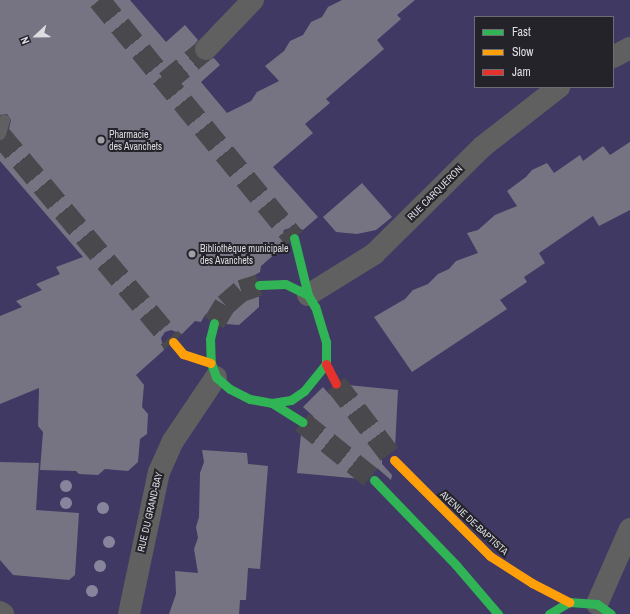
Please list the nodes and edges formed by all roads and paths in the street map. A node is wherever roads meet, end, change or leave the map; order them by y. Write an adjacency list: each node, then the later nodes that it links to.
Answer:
1 (253, 0): 3 (street)
2 (630, 48): 4 (street)
3 (206, 49)
4 (614, 56)
5 (558, 88): 10 (street, RUE CARQUERON)
6 (4, 121): 7 (lane)
7 (0, 134)
8 (294, 238): 10 (street)
9 (259, 285): 10 (street)
10 (308, 295): 13 (street)
11 (214, 323): 14 (street)
12 (173, 342): 14 (street)
13 (326, 364): 15 (street); 16 (street)
14 (213, 370): 16 (street); 25 (street, RUE DU GRAND-BAY)
15 (336, 384)
16 (272, 404): 17 (street)
17 (302, 422)
18 (394, 460): 21 (street, AVENUE DE-BAPTISTA)
19 (374, 480): 26 (street)
20 (630, 529): 22 (street)
21 (569, 602): 22 (street); 27 (street)
22 (604, 609)
23 (0, 612): 24 (street)
24 (3, 614)
25 (129, 614)
26 (498, 614)
27 (549, 614)

